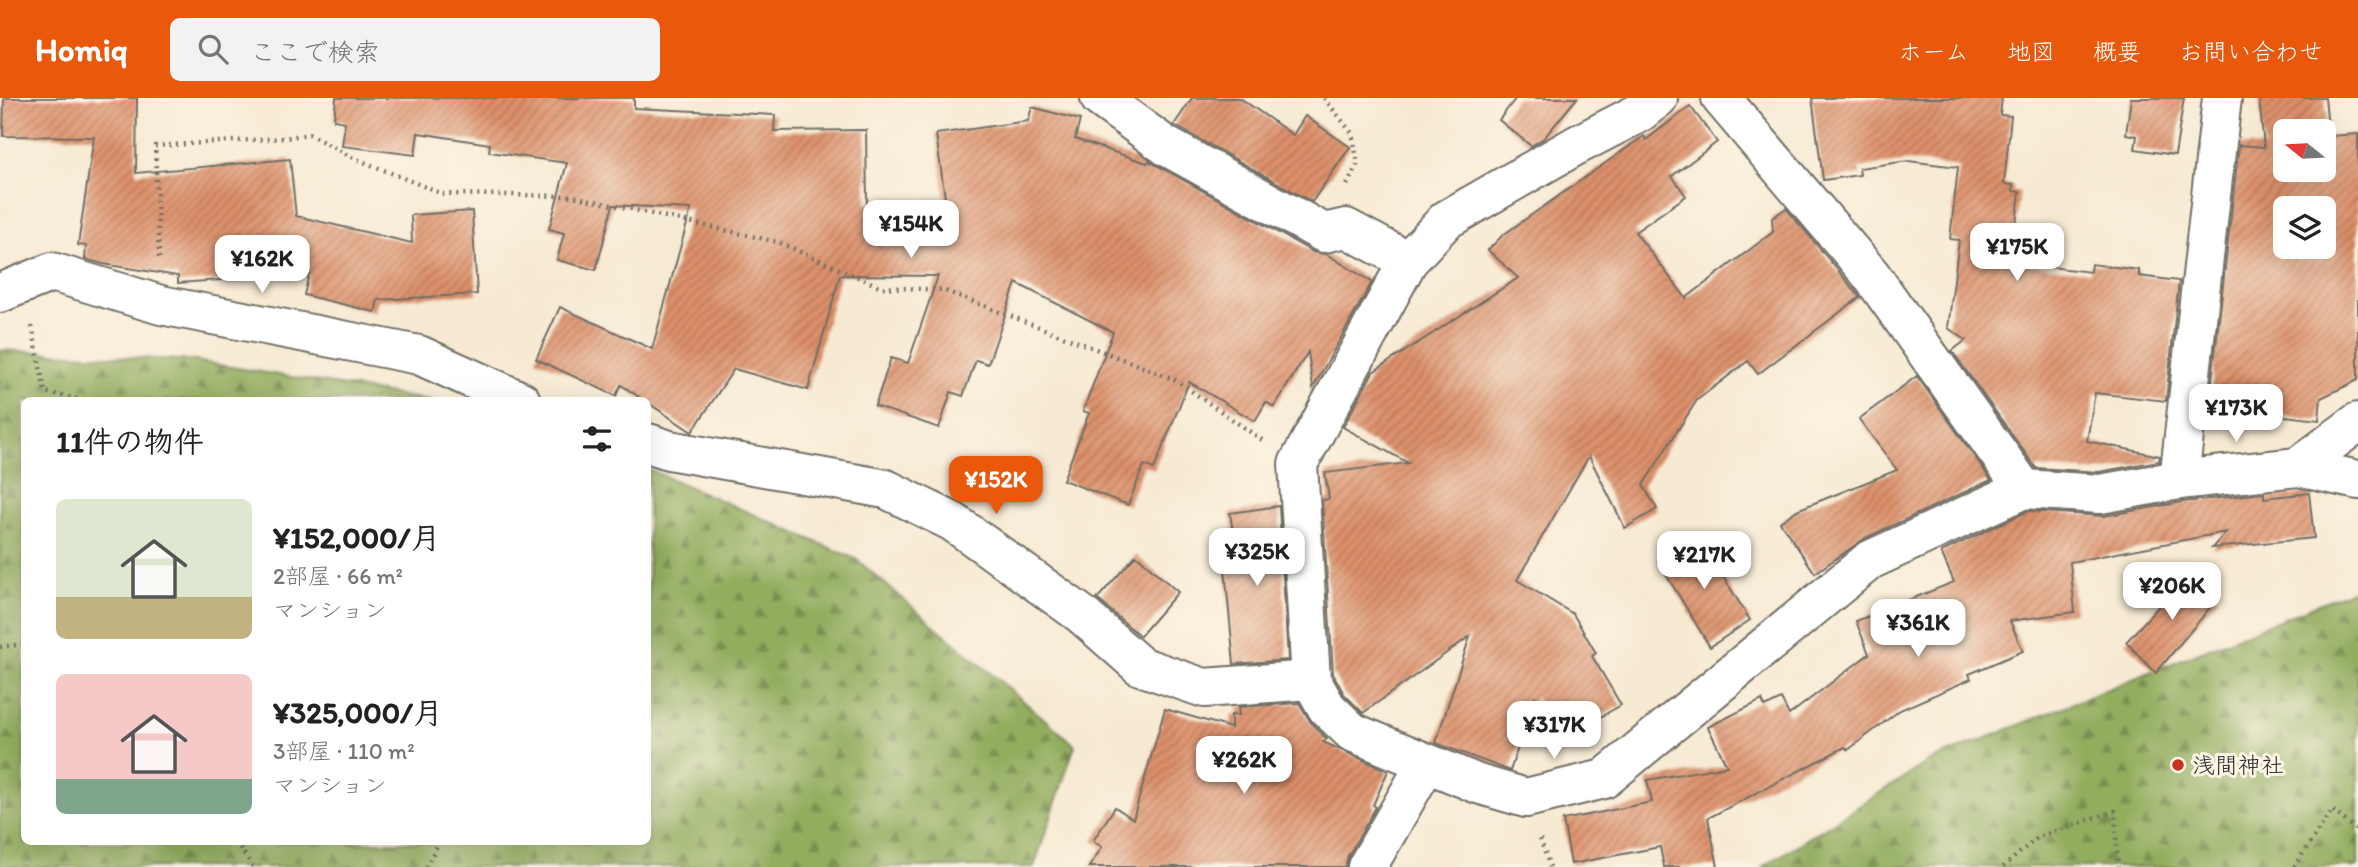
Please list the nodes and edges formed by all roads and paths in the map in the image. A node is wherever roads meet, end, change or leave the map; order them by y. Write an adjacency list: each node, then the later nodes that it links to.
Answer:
1 (1100, 98): 7 (street)
2 (1324, 98): 6 (path)
3 (1658, 98): 7 (street)
4 (1721, 98): 19 (street)
5 (2222, 98): 17 (street)
6 (1358, 163)
7 (1408, 261): 15 (street)
8 (0, 293): 9 (street)
9 (161, 306): 12 (street); 15 (path)
10 (31, 319): 11 (path)
11 (68, 397)
12 (511, 397)
13 (2358, 422): 16 (street)
14 (651, 444): 22 (street)
15 (1298, 464): 22 (street)
16 (2298, 467): 17 (street); 18 (street)
17 (2179, 480): 19 (street)
18 (2358, 481)
19 (2024, 489): 23 (street)
20 (21, 644): 21 (path)
21 (0, 647)
22 (1311, 680): 23 (street)
23 (1426, 764): 29 (street)
24 (2358, 831): 32 (path)
25 (238, 845): 27 (path)
26 (437, 845): 28 (path)
27 (253, 867)
28 (426, 867)
29 (1367, 867)
30 (2003, 867): 31 (path)
31 (2118, 867)
32 (2294, 867)

